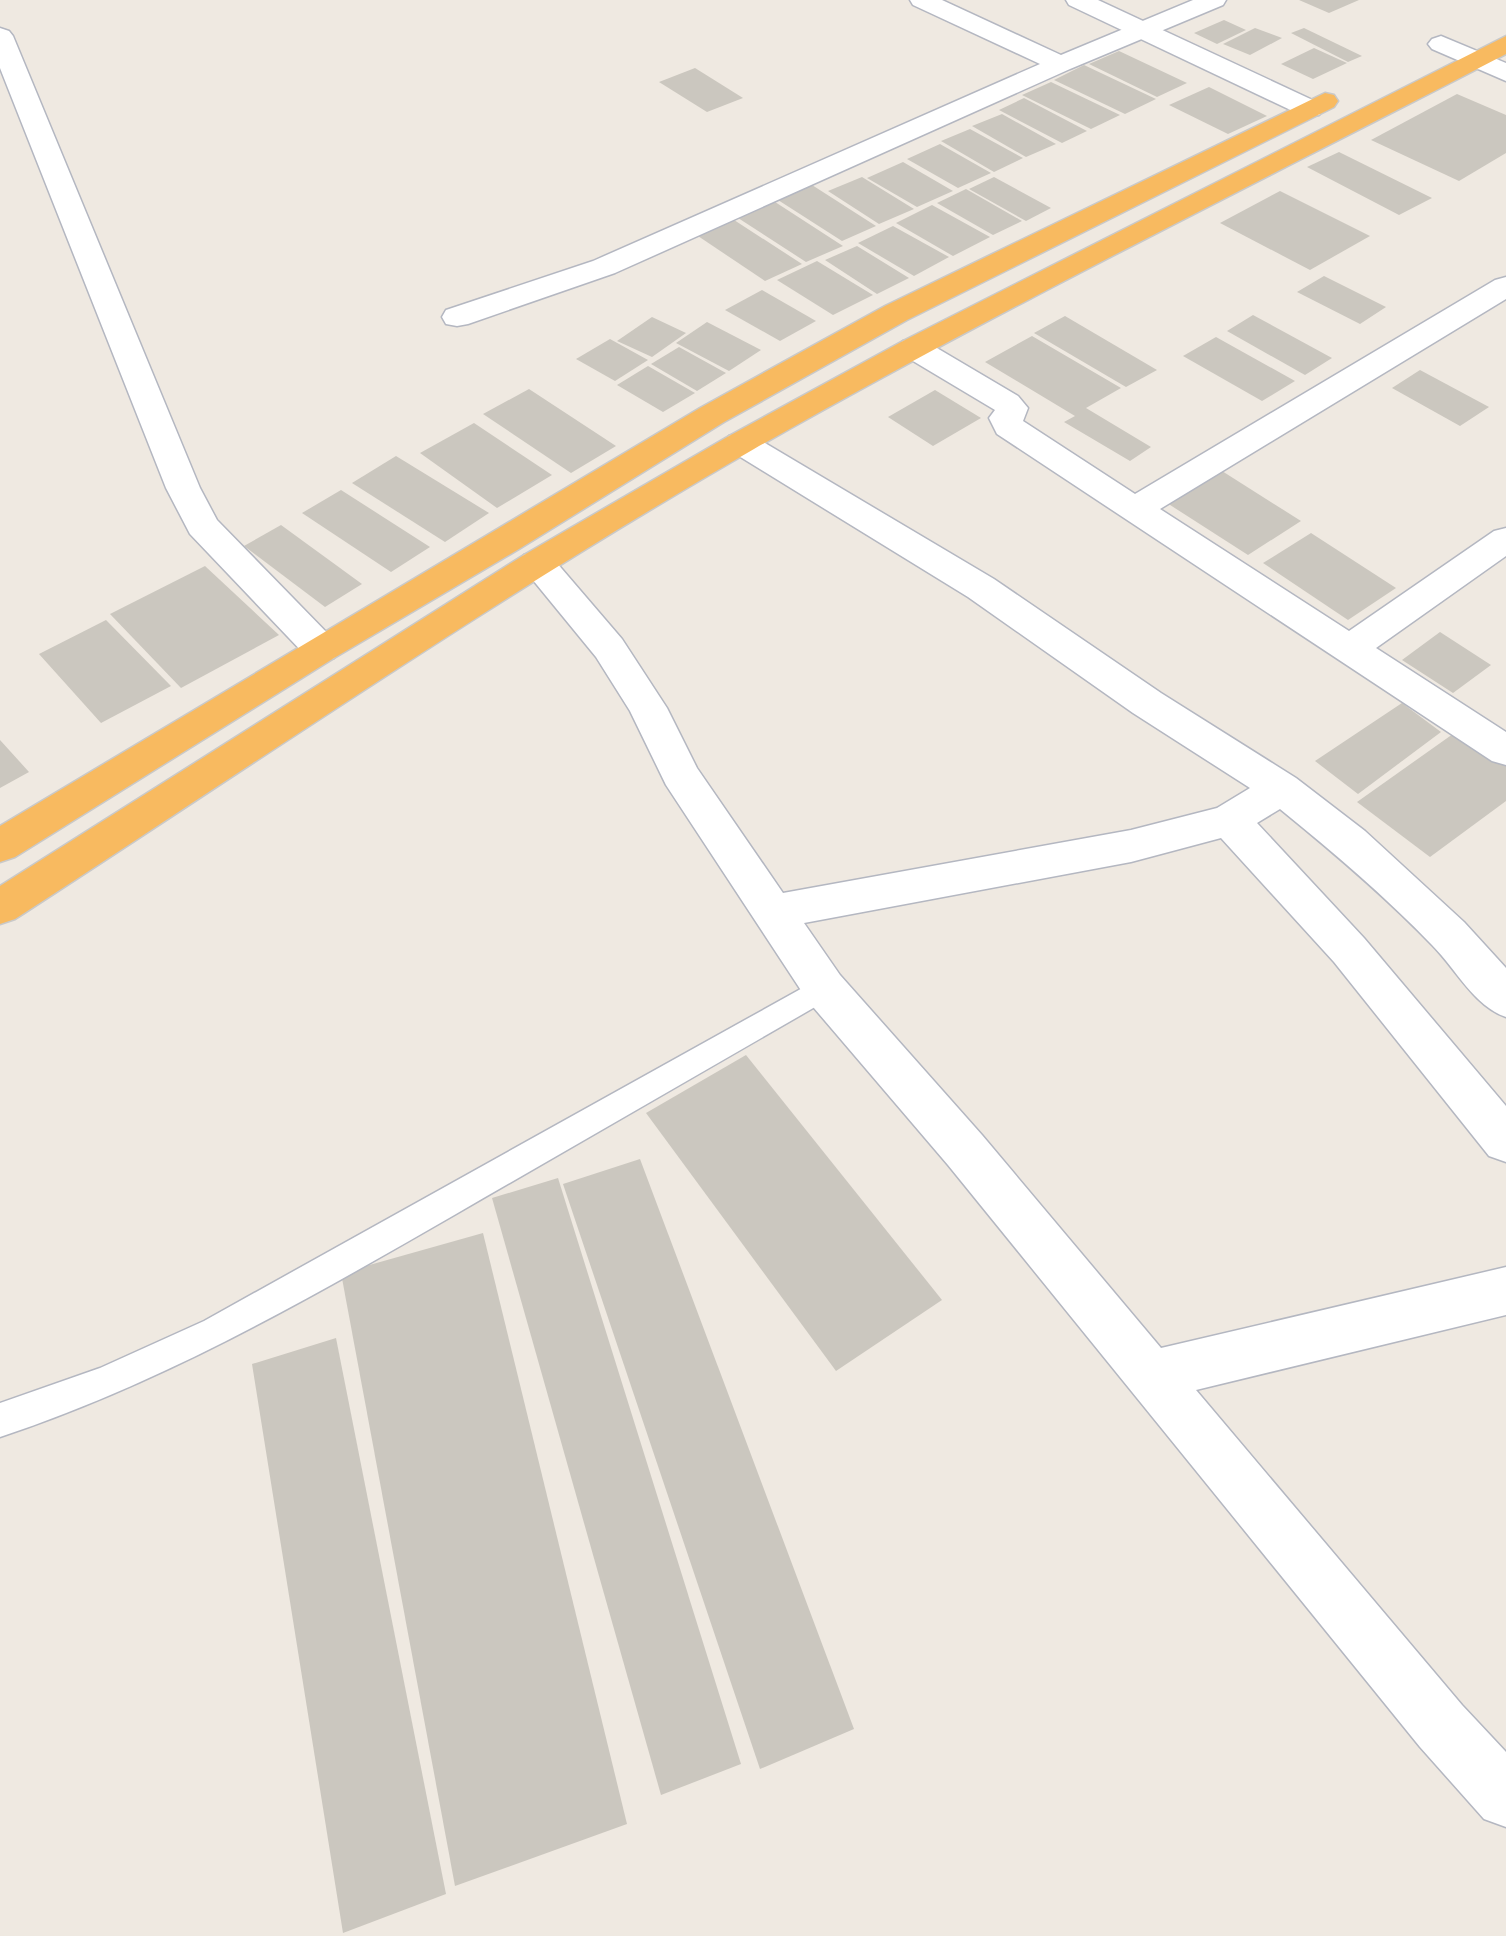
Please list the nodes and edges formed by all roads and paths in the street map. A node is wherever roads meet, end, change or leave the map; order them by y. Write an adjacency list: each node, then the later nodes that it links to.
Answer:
1 (922, 0): 10 (street)
2 (1078, 0): 5 (street)
3 (1214, 0): 5 (street)
4 (1506, 12): 7 (highway)
5 (1139, 30): 10 (street); 14 (street)
6 (0, 36): 26 (street)
7 (1441, 44): 9 (street); 11 (highway)
8 (1506, 44): 9 (highway)
9 (1474, 59): 12 (street); 17 (highway)
10 (1061, 64): 16 (street)
11 (1388, 70)
12 (1506, 73)
13 (1349, 89): 14 (highway)
14 (1310, 109): 19 (highway)
15 (1506, 286): 20 (street)
16 (457, 317)
17 (914, 348): 18 (highway); 20 (street)
18 (741, 443): 21 (highway); 29 (street)
19 (561, 508): 21 (highway); 24 (highway)
20 (1135, 509): 27 (street)
21 (594, 528): 23 (highway)
22 (1506, 539): 27 (street)
23 (537, 563): 25 (highway); 33 (street)
24 (442, 578): 25 (highway); 26 (highway)
25 (476, 602): 32 (highway)
26 (321, 649): 31 (highway)
27 (1349, 649): 28 (street)
28 (1506, 751)
29 (1282, 789): 30 (street); 35 (street)
30 (1229, 820): 33 (street); 36 (street)
31 (0, 846)
32 (0, 907)
33 (773, 912): 34 (street)
34 (824, 988): 38 (street); 39 (lane)
35 (1506, 999)
36 (1506, 1141)
37 (1506, 1291): 38 (street)
38 (1150, 1376): 40 (street)
39 (0, 1420)
40 (1506, 1797)

